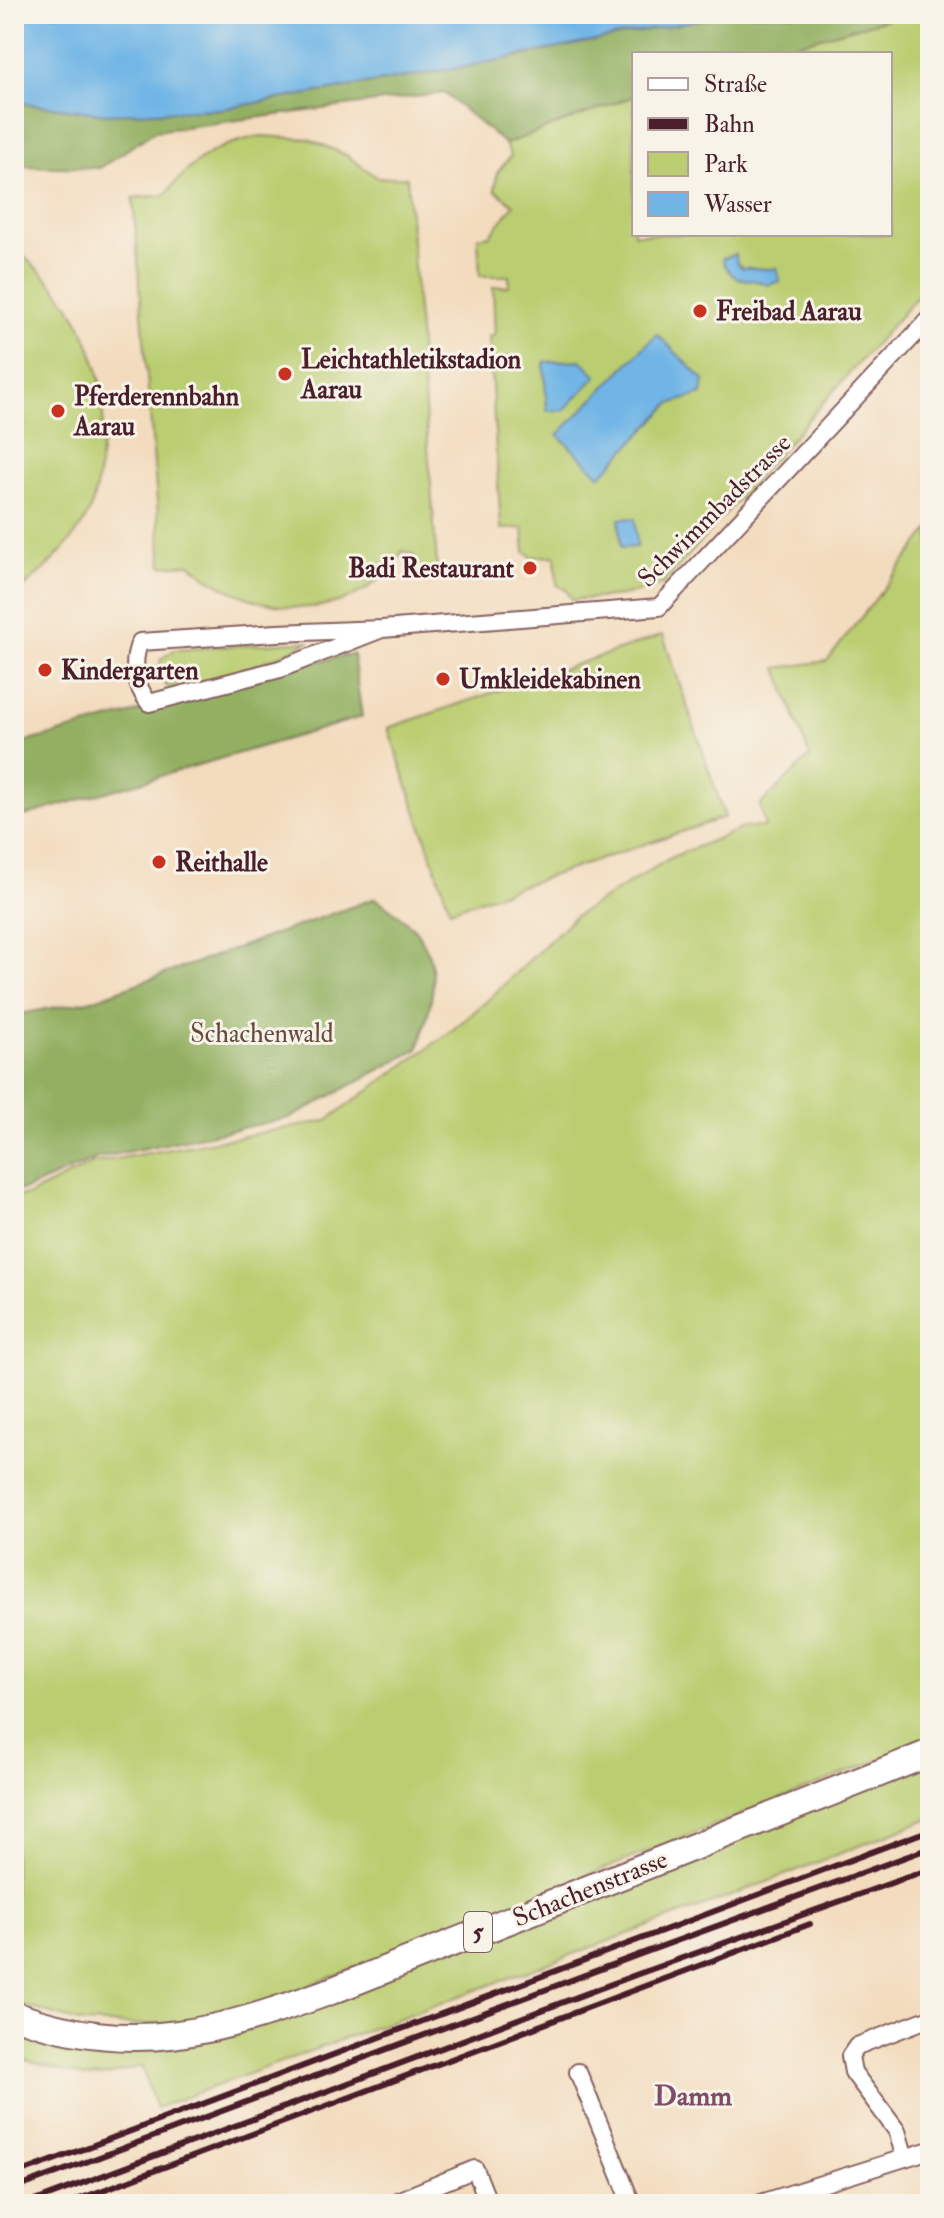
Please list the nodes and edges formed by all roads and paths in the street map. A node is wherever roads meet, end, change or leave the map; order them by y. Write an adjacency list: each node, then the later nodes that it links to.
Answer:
1 (930, 318): 2 (street, Schwimmbadstrasse)
2 (382, 629): 2 (street, Schwimmbadstrasse)
3 (930, 1753): 4 (main road, Schachenstrasse / 5)
4 (14, 2015)
5 (930, 2018): 8 (street)
6 (578, 2072): 11 (street)
7 (930, 2150): 8 (street)
8 (905, 2158): 12 (street)
9 (390, 2204): 10 (street)
10 (489, 2204)
11 (632, 2204)
12 (758, 2204)

